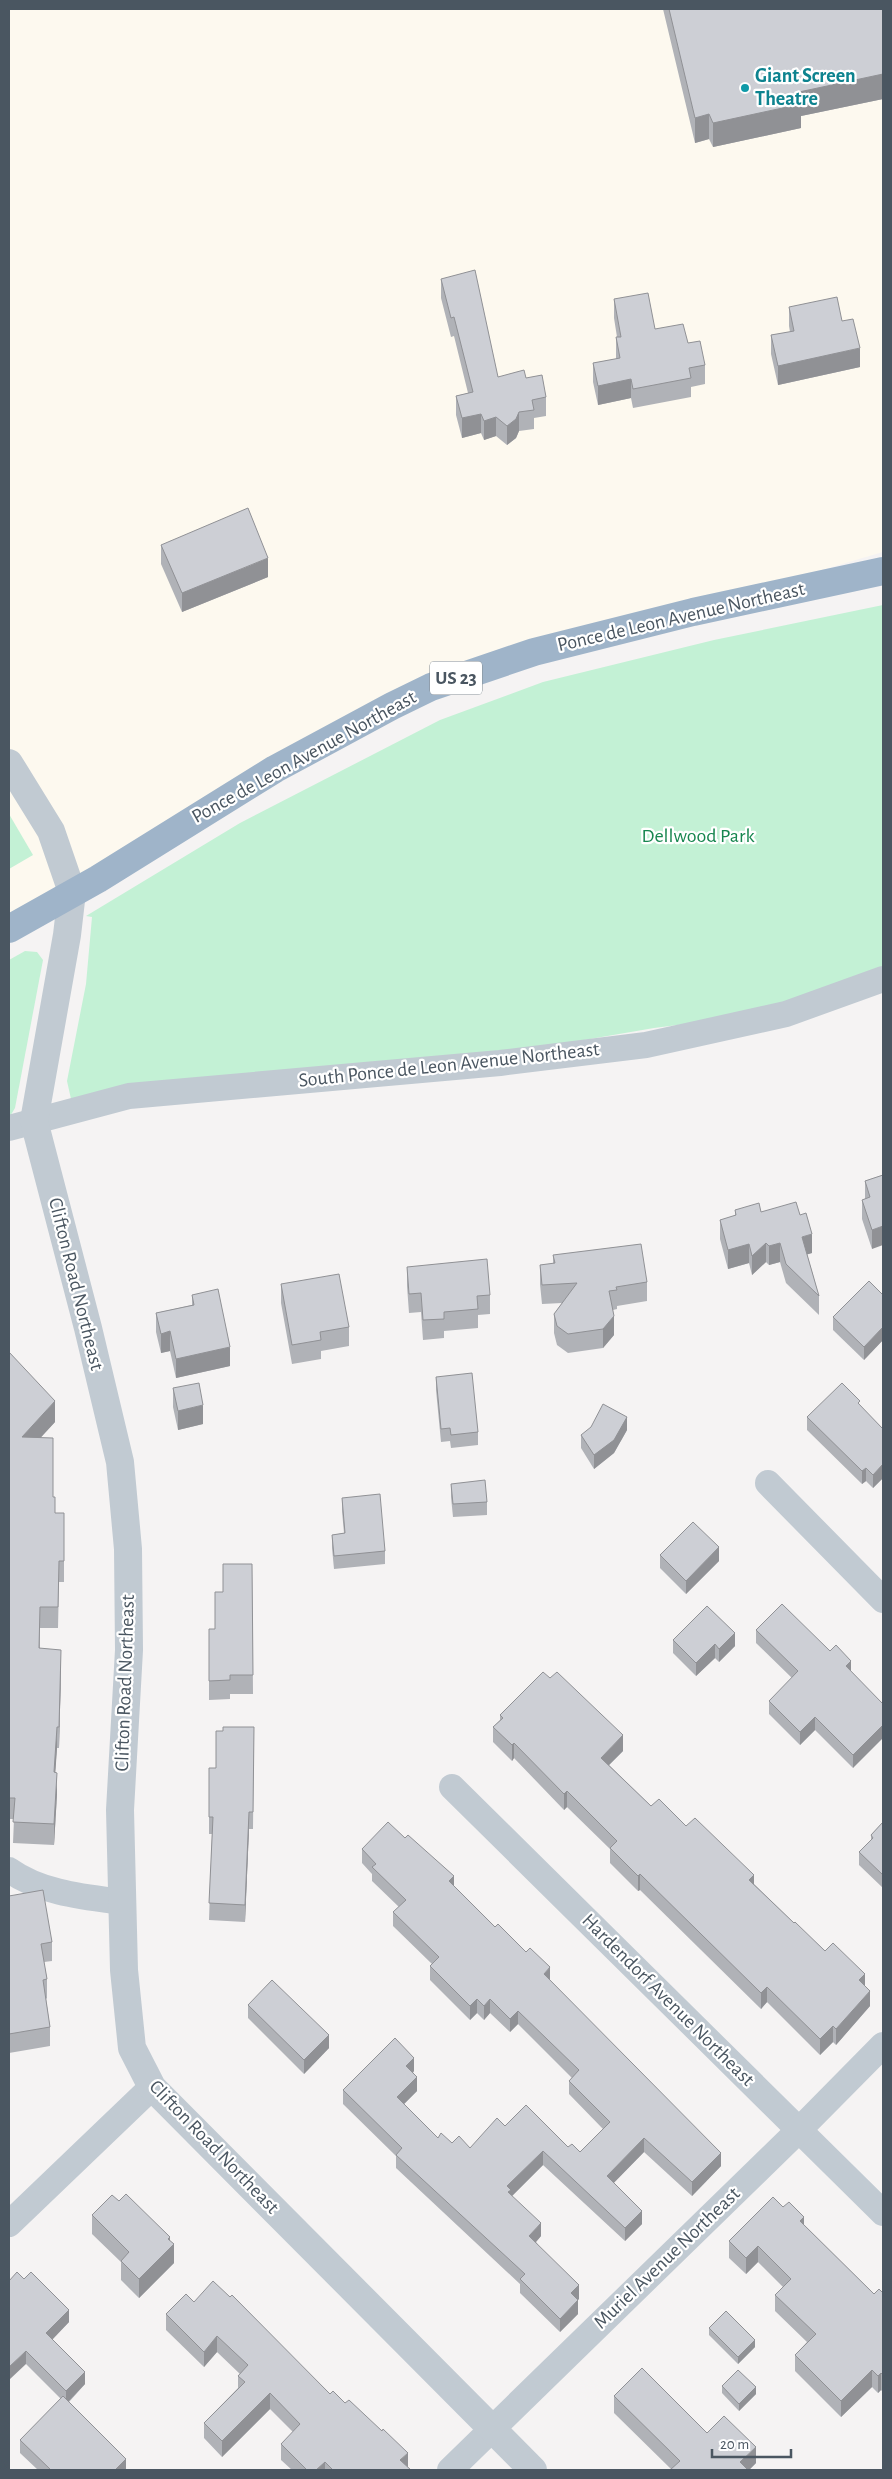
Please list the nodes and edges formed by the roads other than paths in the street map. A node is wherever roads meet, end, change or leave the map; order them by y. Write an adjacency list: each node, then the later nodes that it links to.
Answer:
1 (883, 570): 3 (highway, Ponce de Leon Avenue Northeast / US 23)
2 (9, 763): 3 (street, Clifton Road Northeast)
3 (72, 892): 4 (highway, Ponce de Leon Avenue Northeast / US 23); 6 (street, Clifton Road Northeast)
4 (9, 930)
5 (883, 978): 6 (street, South Ponce de Leon Avenue Northeast)
6 (21, 1124): 11 (street, Clifton Road Northeast)
7 (768, 1483): 8 (street)
8 (883, 1600)
9 (452, 1787): 14 (street, Hardendorf Avenue Northeast)
10 (13, 1878): 11 (street)
11 (122, 1902): 13 (street, Clifton Road Northeast)
12 (883, 2045): 14 (street, Muriel Avenue Northeast)
13 (152, 2087): 16 (street); 17 (street, Clifton Road Northeast)
14 (799, 2130): 15 (street, Hardendorf Avenue Northeast); 17 (street, Muriel Avenue Northeast)
15 (883, 2212)
16 (9, 2224)
17 (491, 2429): 18 (street, Muriel Avenue Northeast); 19 (street, Clifton Road Northeast)
18 (450, 2470)
19 (533, 2470)

